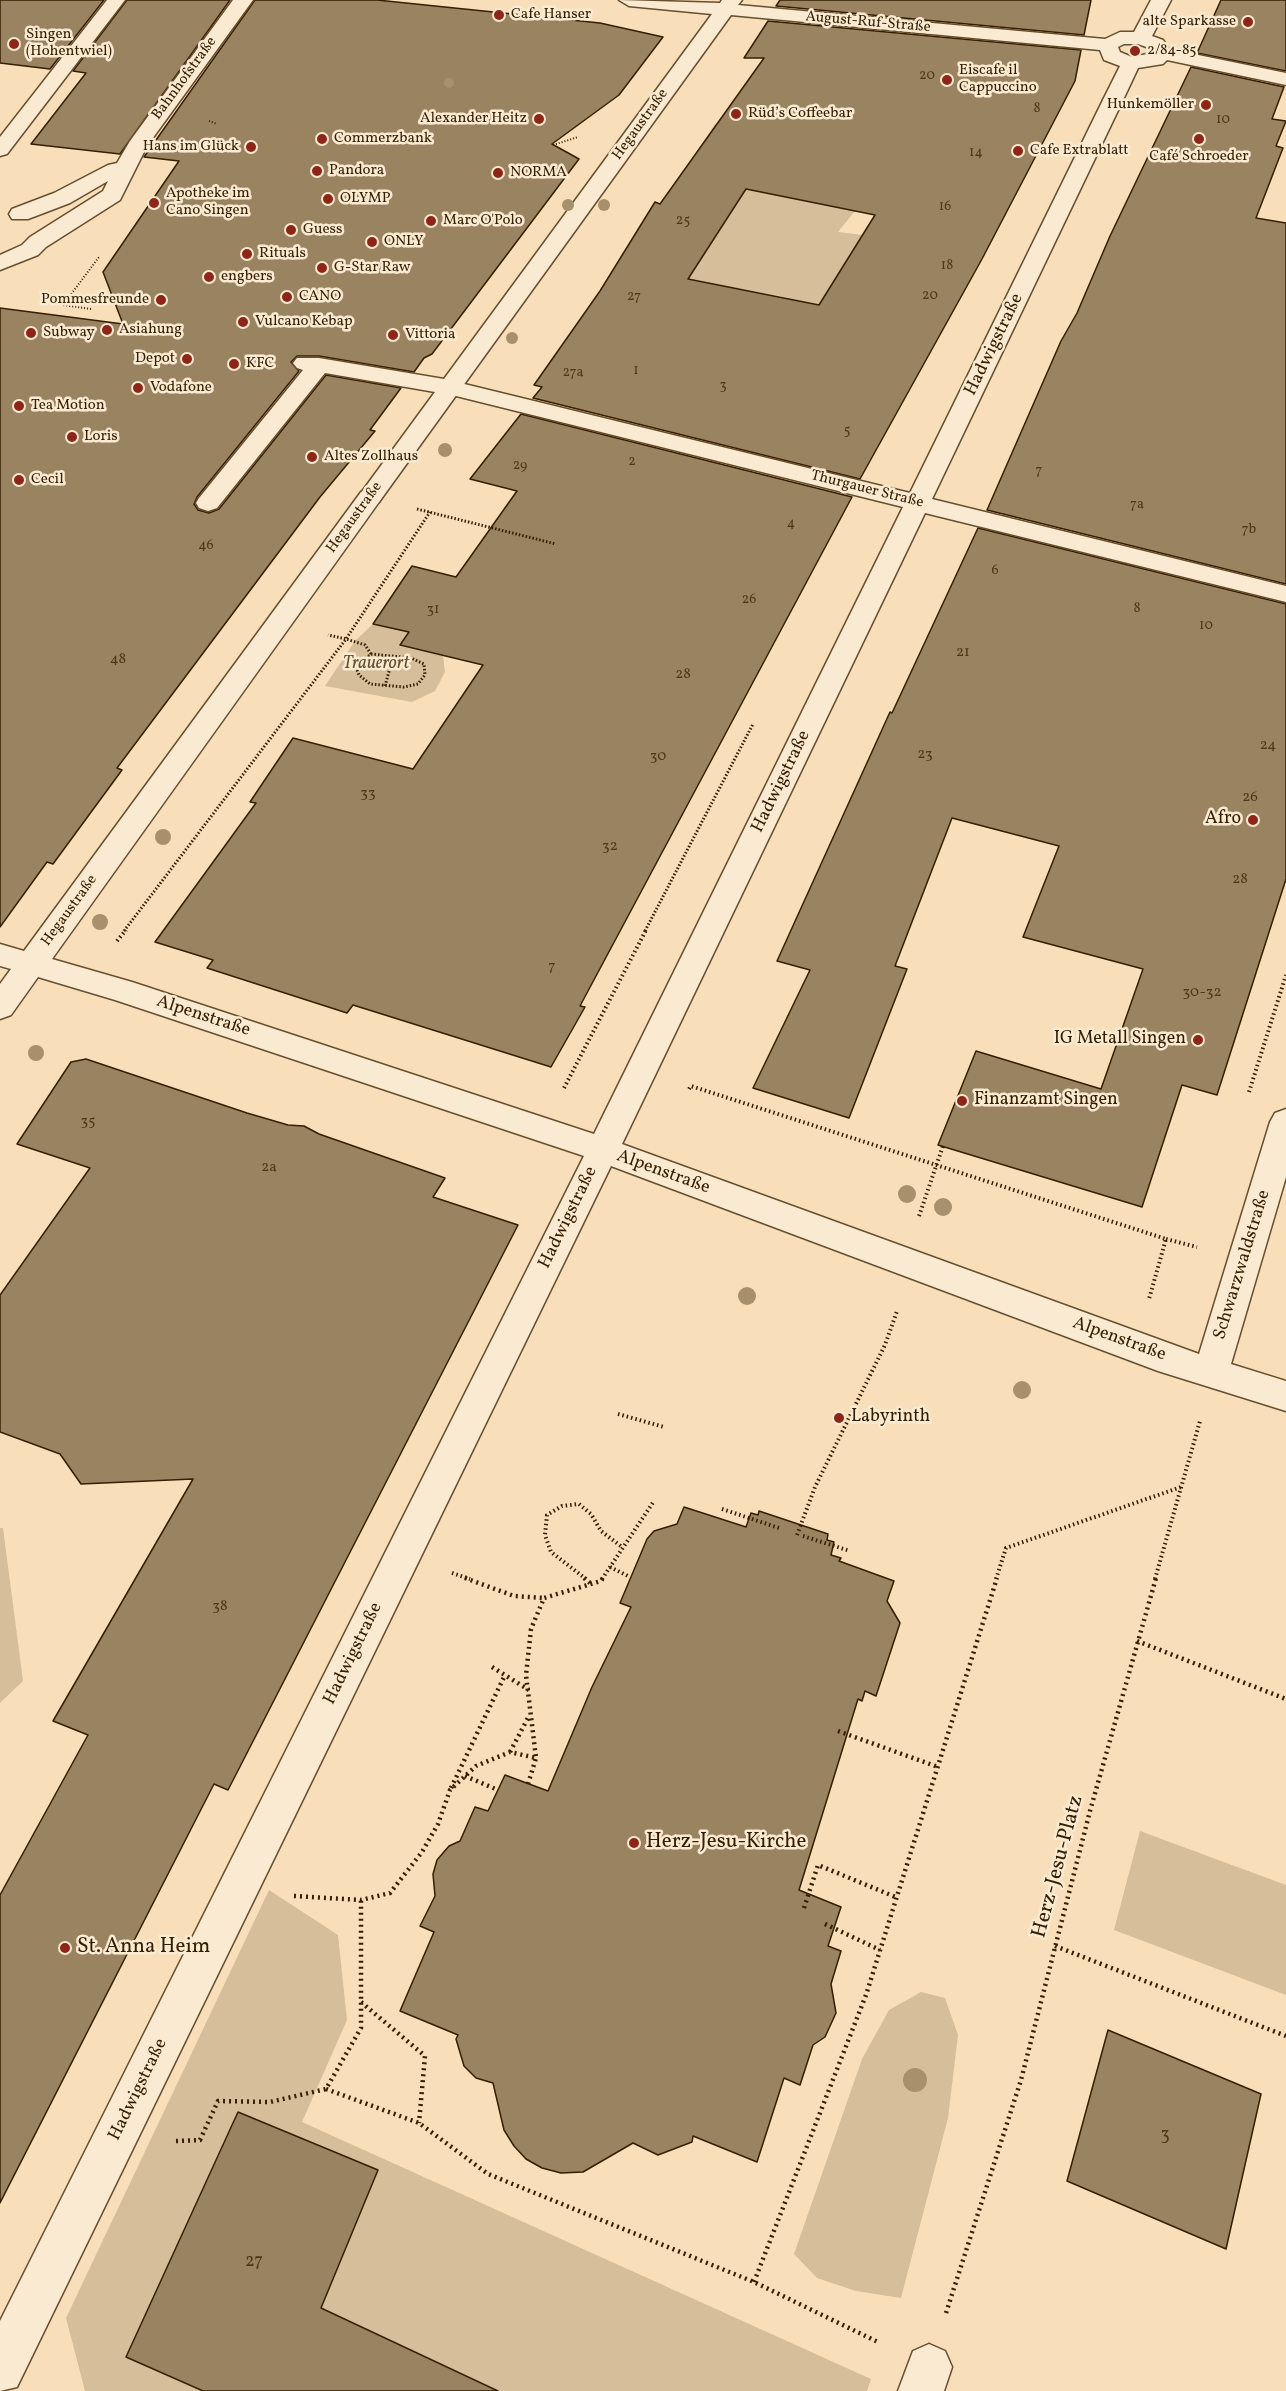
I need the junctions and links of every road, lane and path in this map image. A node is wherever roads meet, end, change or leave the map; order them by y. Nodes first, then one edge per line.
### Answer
1 (116, 0) edge
2 (243, 0) edge
3 (629, 0) edge
4 (1161, 0) edge
5 (729, 5) edge
6 (1141, 38) junction
7 (1108, 45) junction
8 (1162, 52) junction
9 (1131, 63) junction
10 (1286, 79) edge
11 (0, 150) edge
12 (129, 160) junction
13 (10, 213) edge
14 (38, 242) junction
15 (0, 263) edge
16 (448, 387) junction
17 (370, 497) junction
18 (208, 503) dead end
19 (919, 503) junction
20 (430, 512) junction
21 (556, 544) dead end
22 (1286, 594) edge
23 (346, 639) junction
24 (371, 654) junction
25 (393, 657) junction
26 (385, 686) junction
27 (754, 724) dead end
28 (0, 955) edge
29 (32, 964) junction
30 (121, 990) junction
31 (0, 1008) edge
32 (562, 1091) dead end
33 (1286, 1122) edge
34 (603, 1150) junction
35 (647, 1167) junction
36 (892, 1326) dead end
37 (1135, 1345) junction
38 (1211, 1373) junction
39 (1286, 1396) edge
40 (618, 1414) dead end
41 (664, 1427) dead end
42 (1181, 1488) junction
43 (654, 1501) dead end
44 (722, 1509) dead end
45 (778, 1528) dead end
46 (622, 1547) junction
47 (850, 1551) dead end
48 (610, 1567) junction
49 (630, 1577) dead end
50 (481, 1584) dead end
51 (591, 1584) junction
52 (544, 1598) junction
53 (1137, 1641) junction
54 (492, 1667) dead end
55 (505, 1675) junction
56 (529, 1690) junction
57 (1286, 1699) edge
58 (529, 1715) junction
59 (838, 1731) dead end
60 (510, 1752) junction
61 (536, 1758) junction
62 (938, 1767) junction
63 (465, 1776) junction
64 (528, 1784) dead end
65 (450, 1790) junction
66 (498, 1790) dead end
67 (249, 1866) junction
68 (898, 1898) junction
69 (361, 1900) junction
70 (804, 1908) dead end
71 (825, 1924) dead end
72 (1055, 1946) junction
73 (879, 1950) junction
74 (361, 2002) junction
75 (1286, 2036) edge
76 (326, 2089) junction
77 (419, 2123) junction
78 (118, 2133) junction
79 (754, 2282) junction
80 (0, 2370) edge
81 (925, 2379) edge

1 - 11 lane
2 - 12 street, Bahnhofstraße
3 - 5 street, August-Ruf-Straße
4 - 6 street
5 - 7 street, August-Ruf-Straße
5 - 16 street, Hegaustraße
6 - 7 street, August-Ruf-Straße
6 - 8 street
7 - 9 street
8 - 9 street
8 - 10 street
9 - 19 street, Hadwigstraße
12 - 13 street, Bahnhofstraße
12 - 14 street, Bahnhofstraße
13 - 14 street, Bahnhofstraße
14 - 15 street, Bahnhofstraße
16 - 17 street, Hegaustraße
16 - 18 street, Thurgauer Straße
16 - 19 street, Thurgauer Straße
17 - 20 path
17 - 29 street, Hegaustraße
19 - 22 street, Thurgauer Straße
19 - 34 street, Hadwigstraße
20 - 21 path
20 - 23 path
23 - 24 path
23 - 30 path
24 - 25 path
24 - 26 path
25 - 26 path
25 - 26 path
27 - 32 path
28 - 29 street, Alpenstraße
29 - 30 street, Alpenstraße
29 - 31 street, Hegaustraße
30 - 34 street, Alpenstraße
33 - 38 street, Schwarzwaldstraße
34 - 35 street, Alpenstraße
34 - 67 street, Hadwigstraße
35 - 37 street, Alpenstraße
35 - 37 path
36 - 47 path
37 - 38 street, Alpenstraße
38 - 39 street, Alpenstraße
38 - 42 path, Herz-Jesu-Platz
40 - 41 path
42 - 53 path, Herz-Jesu-Platz
42 - 62 path
43 - 46 path
44 - 45 path
46 - 48 path
46 - 51 path
48 - 49 path
48 - 51 path
50 - 52 path
51 - 52 path
52 - 56 path
53 - 57 path
53 - 72 path, Herz-Jesu-Platz
54 - 55 path
55 - 56 path
55 - 65 path
56 - 58 path
58 - 60 path
58 - 61 path
59 - 62 path
60 - 61 path
60 - 63 path
61 - 64 path
62 - 68 path
63 - 65 path
63 - 66 path
65 - 69 path
67 - 69 path
67 - 78 street, Hadwigstraße
68 - 70 path
68 - 73 path
69 - 74 path
71 - 73 path
72 - 75 path
72 - 81 path, Herz-Jesu-Platz
73 - 79 path
74 - 76 path
74 - 77 path
76 - 77 path
76 - 78 path
77 - 79 path
78 - 80 street, Hadwigstraße
79 - 81 path

